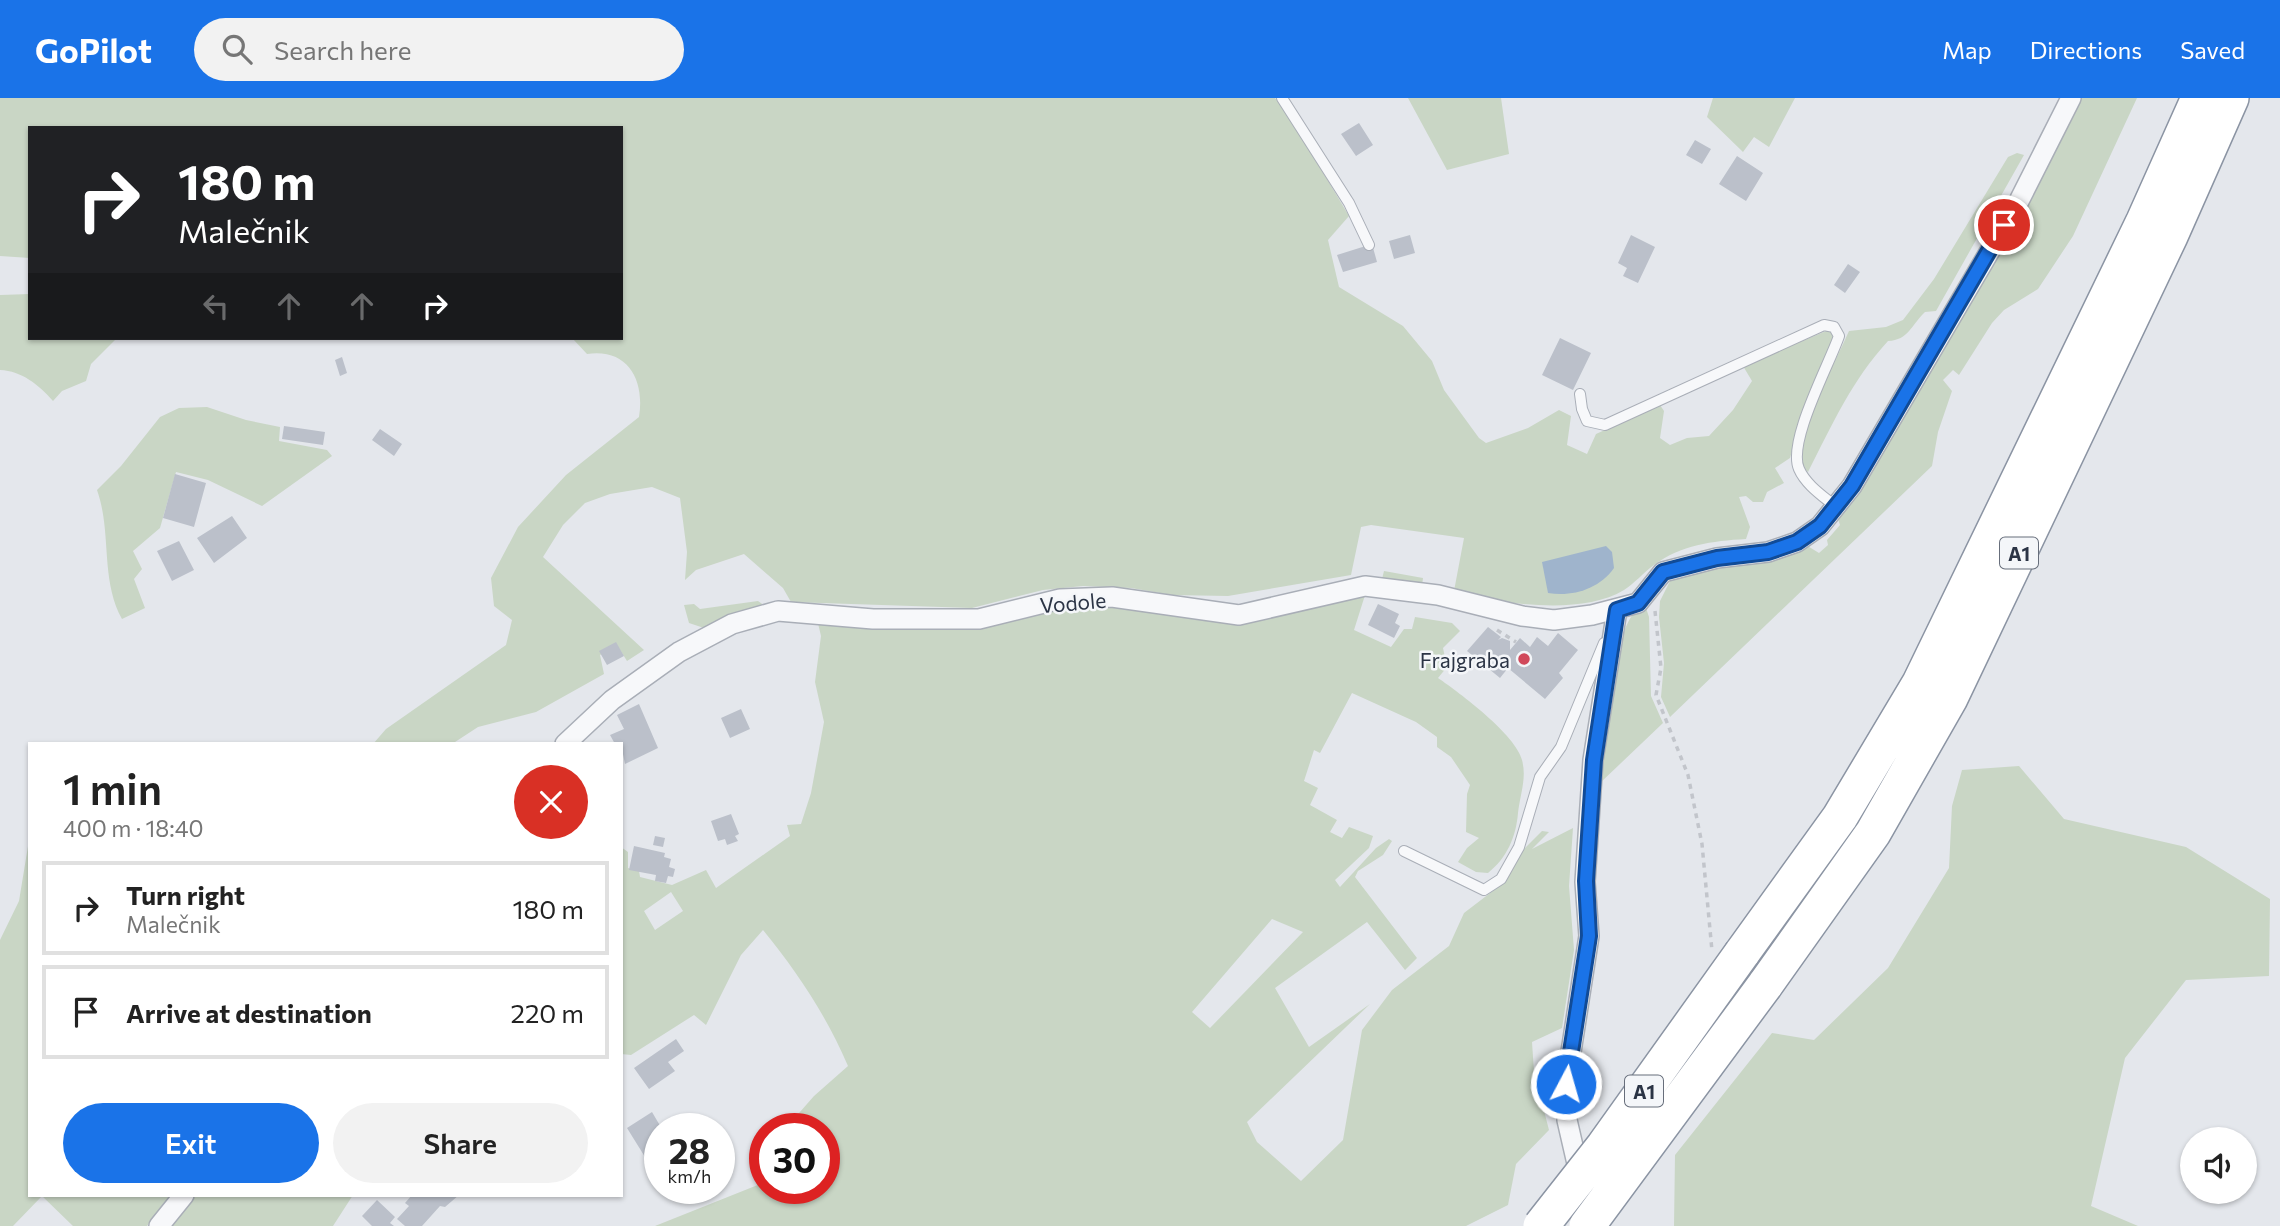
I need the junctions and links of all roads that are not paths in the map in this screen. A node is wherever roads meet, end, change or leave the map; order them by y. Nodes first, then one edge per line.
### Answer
1 (1282, 98) edge
2 (2071, 98) edge
3 (2199, 98) edge
4 (2231, 98) edge
5 (1369, 245) dead end
6 (1580, 394) dead end
7 (1836, 508) junction
8 (1617, 610) junction
9 (567, 742) edge
10 (1404, 850) dead end
11 (182, 1197) edge
12 (159, 1226) edge
13 (1541, 1226) edge
14 (1587, 1226) edge
15 (1597, 1226) edge

1 - 5 lane
2 - 7 street
3 - 13 highway, A1, bridge
4 - 14 highway, A1, bridge
6 - 7 lane
7 - 8 street
8 - 9 street, Vodole
8 - 10 lane
8 - 15 street
11 - 12 street

